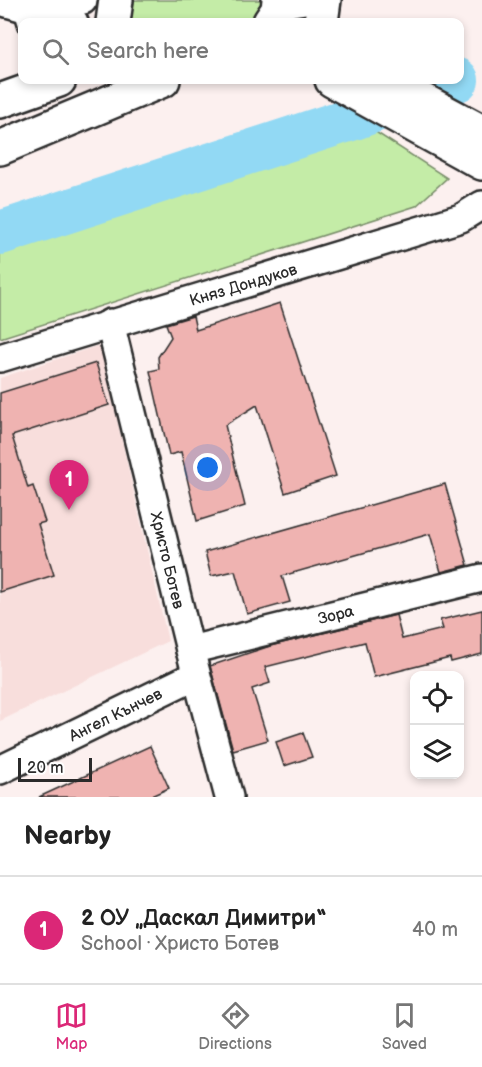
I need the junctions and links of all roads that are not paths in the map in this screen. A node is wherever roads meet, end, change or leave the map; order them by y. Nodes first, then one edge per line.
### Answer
1 (83, 0) edge
2 (116, 0) edge
3 (324, 0) edge
4 (21, 9) edge
5 (58, 18) edge
6 (114, 18) edge
7 (322, 18) edge
8 (39, 84) edge
9 (153, 84) edge
10 (340, 84) edge
11 (391, 84) edge
12 (0, 100) edge
13 (0, 148) edge
14 (481, 152) edge
15 (482, 205) edge
16 (110, 323) junction
17 (0, 358) edge
18 (482, 578) edge
19 (193, 663) junction
20 (0, 770) edge
21 (229, 797) edge

1 - 4 street
2 - 6 street
3 - 7 street
4 - 5 street
8 - 12 street
9 - 13 street
10 - 14 street
11 - 14 street
15 - 16 street, Княз Дондуков
16 - 17 street, Княз Дондуков
16 - 19 street, Христо Ботев
18 - 19 street, Зора
19 - 20 street, Ангел Кънчев
19 - 21 street, Христо Ботев

